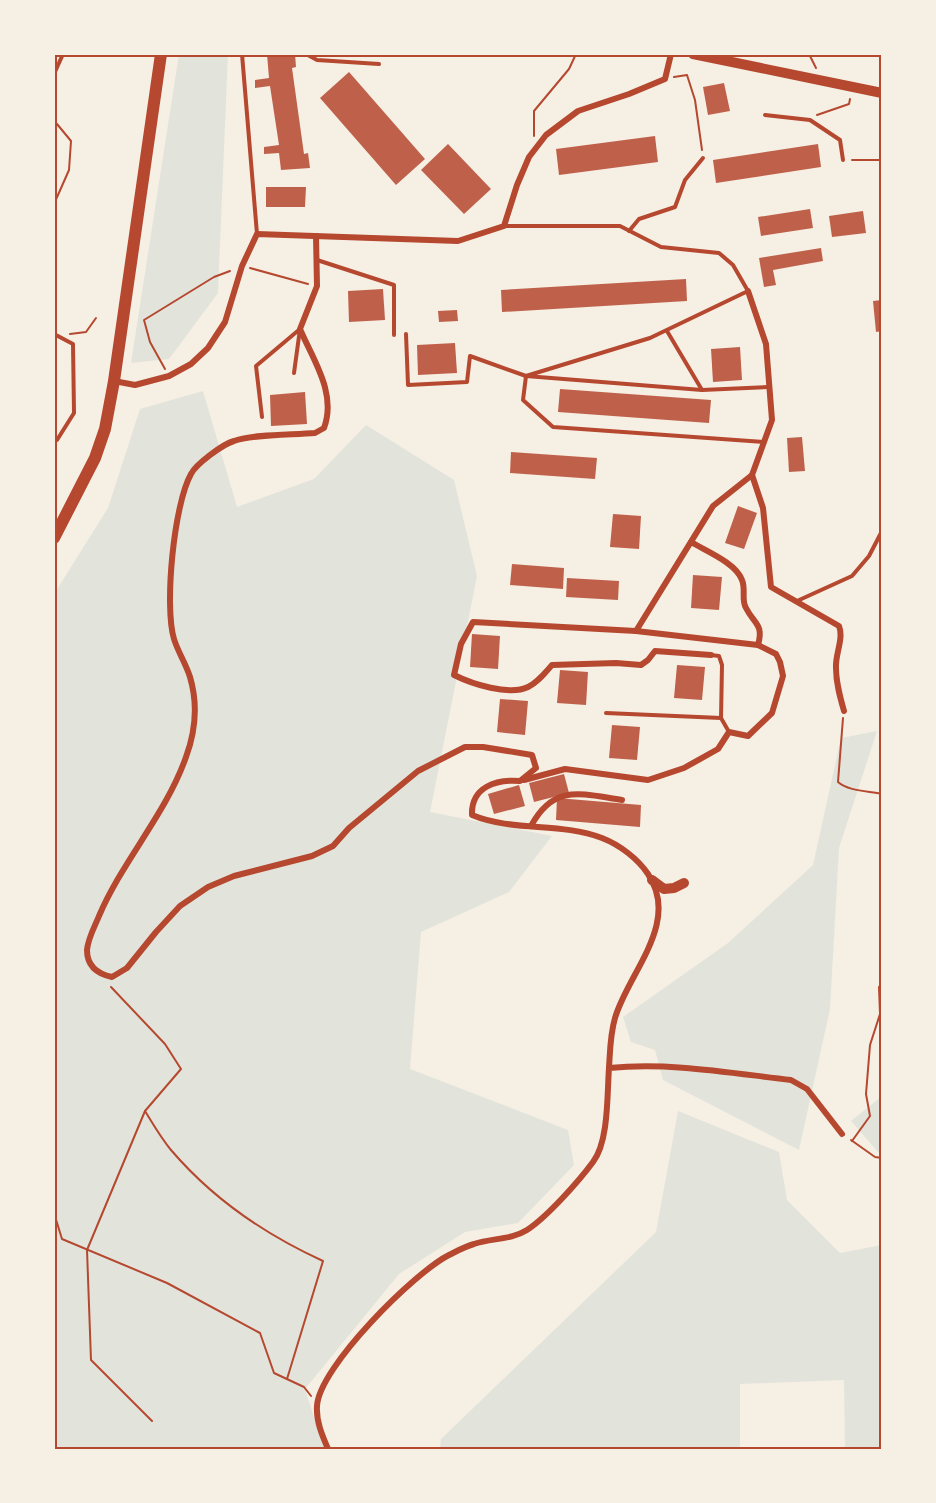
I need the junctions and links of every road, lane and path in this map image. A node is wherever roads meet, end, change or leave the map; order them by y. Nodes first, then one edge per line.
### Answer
1 (63, 54) edge
2 (160, 54) edge
3 (242, 54) edge
4 (306, 54) edge
5 (576, 54) edge
6 (671, 54) edge
7 (693, 54) edge
8 (379, 64) dead end
9 (54, 74) edge
10 (665, 79) junction
11 (882, 93) edge
12 (842, 108) dead end
13 (765, 116) dead end
14 (810, 120) junction
15 (56, 123) edge
16 (54, 130) edge
17 (534, 150) junction
18 (703, 158) joint
19 (843, 160) joint
20 (882, 160) edge
21 (54, 204) edge
22 (504, 226) junction
23 (630, 231) junction
24 (257, 234) junction
25 (316, 236) junction
26 (317, 260) junction
27 (242, 266) junction
28 (317, 286) junction
29 (748, 291) junction
30 (96, 318) dead end
31 (300, 329) junction
32 (666, 330) junction
33 (56, 334) edge
34 (405, 334) dead end
35 (394, 335) dead end
36 (294, 373) dead end
37 (169, 376) junction
38 (526, 376) junction
39 (114, 381) junction
40 (770, 387) junction
41 (702, 390) junction
42 (262, 417) dead end
43 (57, 440) dead end
44 (764, 442) junction
45 (752, 475) junction
46 (882, 531) edge
47 (54, 538) edge
48 (691, 542) junction
49 (796, 601) junction
50 (636, 631) junction
51 (758, 645) junction
52 (711, 655) joint
53 (844, 711) joint
54 (606, 713) dead end
55 (721, 718) junction
56 (729, 732) junction
57 (520, 781) junction
58 (882, 794) edge
59 (622, 800) dead end
60 (882, 812) edge
61 (882, 820) edge
62 (531, 826) junction
63 (652, 880) junction
64 (684, 883) dead end
65 (98, 974) junction
66 (882, 982) edge
67 (609, 1068) junction
68 (145, 1111) junction
69 (842, 1134) joint
70 (852, 1141) junction
71 (882, 1158) edge
72 (54, 1213) edge
73 (87, 1250) junction
74 (287, 1379) junction
75 (317, 1404) junction
76 (152, 1421) dead end
77 (328, 1449) edge

1 - 9 lane
2 - 39 highway
3 - 24 lane
4 - 8 lane
5 - 17 path
6 - 10 street
7 - 11 main road
10 - 17 street
10 - 18 path
12 - 14 path
13 - 14 lane
14 - 19 lane
15 - 16 path
15 - 21 path
17 - 22 street
18 - 23 lane
19 - 20 path
22 - 23 lane
22 - 25 street
23 - 29 lane
24 - 25 street
24 - 27 street
25 - 26 street
26 - 28 street
26 - 35 lane
27 - 28 path
27 - 37 street
27 - 37 path
28 - 31 street
29 - 32 lane
29 - 40 street
30 - 33 path
31 - 36 lane
31 - 42 lane
31 - 65 street
32 - 38 lane
32 - 41 lane
33 - 43 lane
34 - 38 lane
37 - 39 street
38 - 41 lane
38 - 44 lane
39 - 47 highway
40 - 41 lane
40 - 44 street
44 - 45 street
45 - 48 street
45 - 49 street
46 - 49 lane
48 - 50 street
48 - 51 street
49 - 53 street
50 - 51 street
50 - 52 street
51 - 56 street
52 - 55 lane
53 - 58 path
54 - 55 lane
55 - 56 lane
56 - 57 street
57 - 62 street
57 - 65 street
59 - 62 street
60 - 61 path
62 - 63 street
63 - 64 main road
63 - 67 street
65 - 68 path
66 - 70 path
67 - 69 street
67 - 75 street
68 - 73 path
68 - 74 path
69 - 70 path
70 - 71 path
72 - 73 path
73 - 74 path
73 - 76 path
74 - 75 path
75 - 77 street

